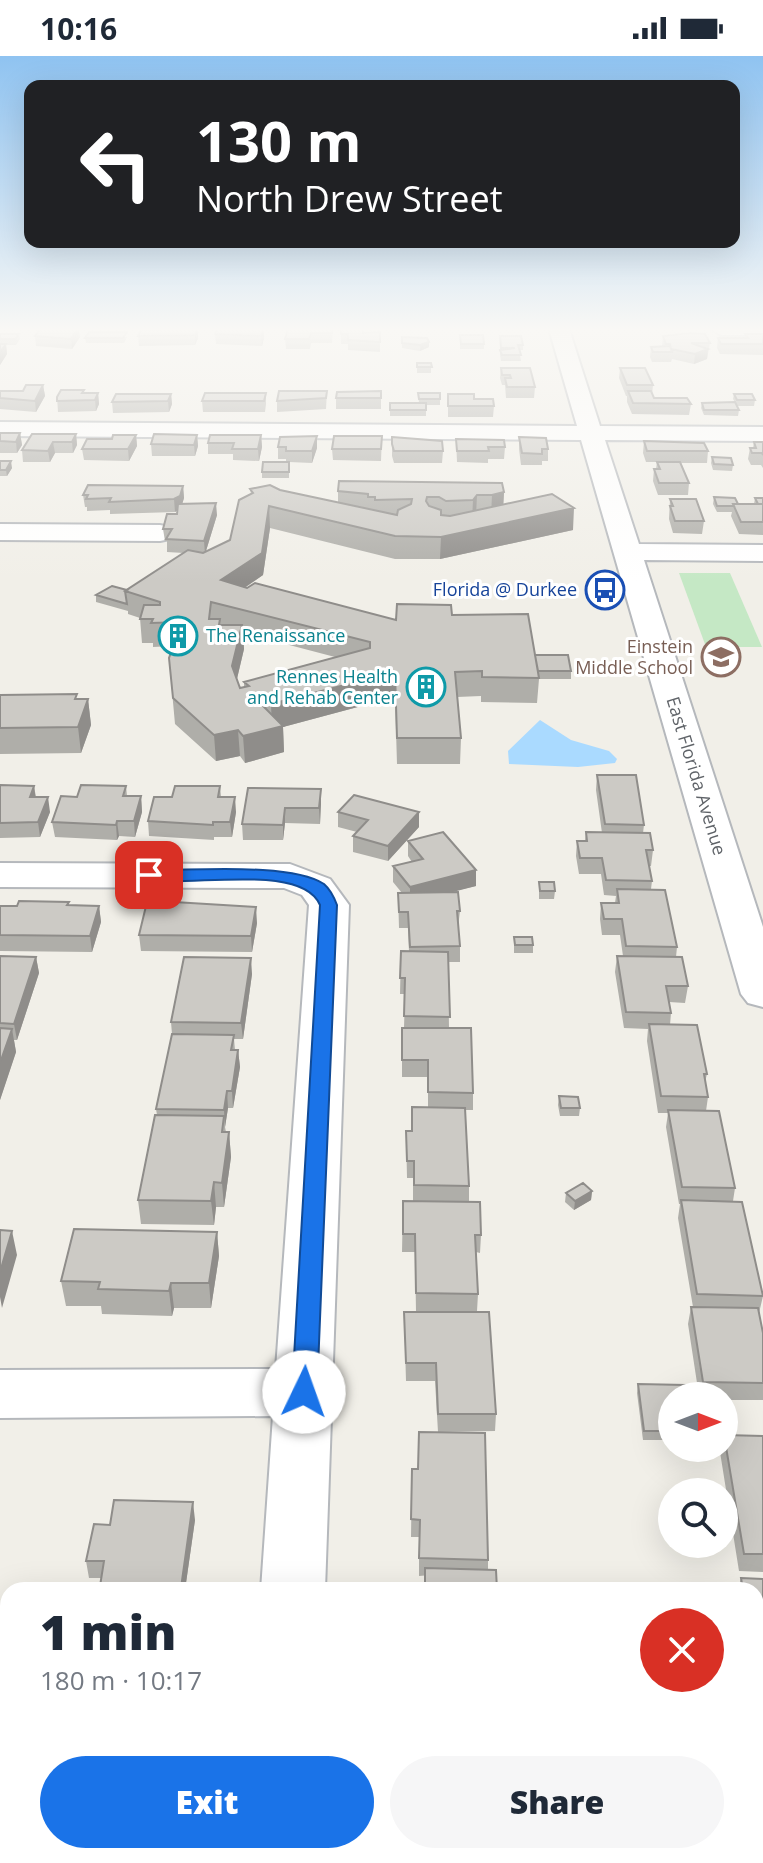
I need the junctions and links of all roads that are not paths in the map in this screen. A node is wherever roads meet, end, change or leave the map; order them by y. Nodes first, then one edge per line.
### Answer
1 (586, 413) edge
2 (0, 429) edge
3 (592, 432) junction
4 (763, 434) edge
5 (0, 532) edge
6 (160, 533) edge
7 (627, 552) junction
8 (763, 553) edge
9 (0, 875) edge
10 (763, 994) edge
11 (304, 1392) junction
12 (0, 1394) edge
13 (293, 1582) edge

1 - 3 street, East Florida Avenue
2 - 3 street
3 - 4 street
3 - 7 street, East Florida Avenue
5 - 6 street
7 - 8 street
7 - 10 street, East Florida Avenue
9 - 11 street
11 - 12 street
11 - 13 street

